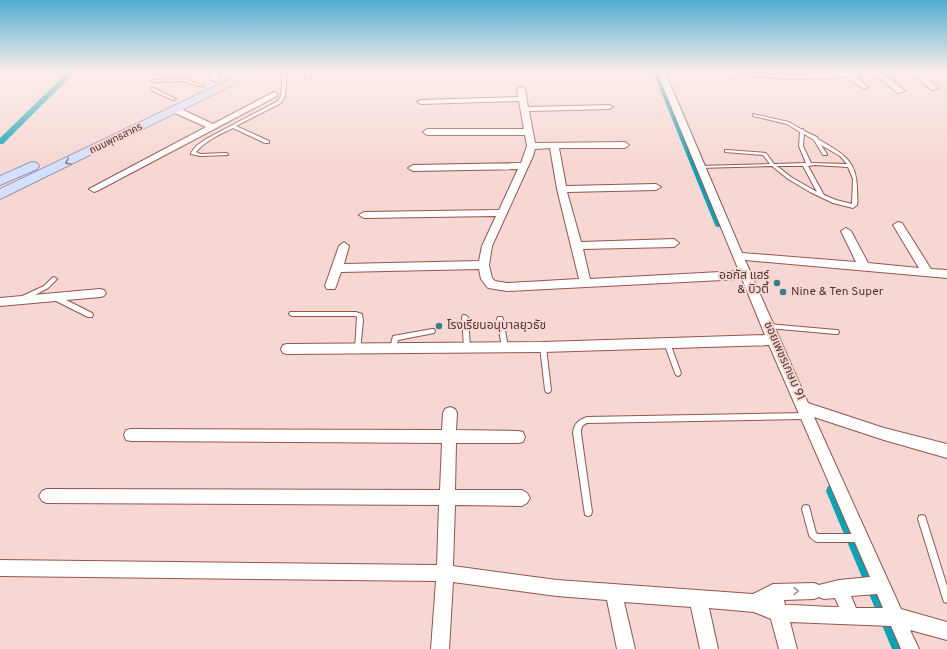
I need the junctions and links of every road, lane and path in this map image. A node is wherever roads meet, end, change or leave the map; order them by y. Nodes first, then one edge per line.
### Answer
1 (172, 102) edge
2 (178, 102) edge
3 (179, 102) edge
4 (259, 102) edge
5 (279, 102) edge
6 (524, 102) edge
7 (559, 102) edge
8 (673, 102) edge
9 (175, 104) junction
10 (609, 107) dead end
11 (754, 115) dead end
12 (233, 126) junction
13 (213, 127) junction
14 (802, 130) junction
15 (427, 132) dead end
16 (528, 132) junction
17 (815, 137) junction
18 (267, 142) dead end
19 (625, 144) dead end
20 (554, 145) junction
21 (531, 146) junction
22 (727, 151) dead end
23 (226, 154) dead end
24 (825, 154) dead end
25 (807, 164) junction
26 (524, 166) junction
27 (774, 166) junction
28 (850, 166) junction
29 (700, 167) junction
30 (413, 168) dead end
31 (0, 181) edge
32 (656, 187) dead end
33 (94, 189) dead end
34 (562, 189) junction
35 (0, 195) edge
36 (822, 196) junction
37 (502, 213) junction
38 (364, 215) dead end
39 (898, 225) dead end
40 (846, 231) dead end
41 (674, 243) dead end
42 (344, 246) dead end
43 (578, 246) junction
44 (737, 256) junction
45 (484, 265) junction
46 (864, 267) junction
47 (337, 268) junction
48 (927, 272) junction
49 (947, 274) edge
50 (736, 275) junction
51 (54, 279) dead end
52 (586, 283) junction
53 (332, 286) dead end
54 (100, 293) dead end
55 (54, 297) junction
56 (17, 301) junction
57 (0, 302) edge
58 (292, 314) dead end
59 (90, 315) dead end
60 (465, 317) dead end
61 (500, 319) dead end
62 (767, 326) junction
63 (432, 331) dead end
64 (836, 332) dead end
65 (773, 340) junction
66 (667, 343) junction
67 (505, 347) junction
68 (543, 347) junction
69 (358, 348) junction
70 (393, 348) junction
71 (468, 348) junction
72 (287, 349) dead end
73 (678, 374) dead end
74 (548, 390) dead end
75 (807, 412) junction
76 (450, 413) dead end
77 (131, 435) dead end
78 (449, 437) junction
79 (518, 437) dead end
80 (947, 451) edge
81 (47, 496) dead end
82 (447, 497) junction
83 (522, 498) dead end
84 (806, 509) dead end
85 (588, 512) dead end
86 (922, 518) dead end
87 (859, 538) junction
88 (0, 568) edge
89 (445, 573) junction
90 (874, 585) junction
91 (825, 590) junction
92 (614, 592) junction
93 (772, 592) junction
94 (698, 598) junction
95 (947, 599) edge
96 (754, 603) junction
97 (778, 613) junction
98 (851, 616) junction
99 (894, 617) junction
100 (947, 632) edge
101 (440, 649) edge
102 (626, 649) edge
103 (709, 649) edge
104 (788, 649) edge
105 (910, 649) edge

1 - 9 lane
2 - 9 main road, ถนนพุทธสาคร
3 - 9 main road, ถนนพุทธสาคร
4 - 13 street
5 - 12 lane
6 - 16 street
7 - 10 street
8 - 29 street, ซอยเพชรเกษม 91
9 - 13 street
9 - 31 main road, ถนนพุทธสาคร
9 -> 35 main road, ถนนพุทธสาคร
11 - 14 lane
12 - 18 lane
12 - 23 lane
13 - 33 street
14 - 17 lane
14 - 25 lane
15 - 16 street
16 - 21 street
17 - 24 lane
17 - 28 lane
19 - 20 street
20 - 21 street
20 - 34 street
21 - 26 street
22 - 27 lane
25 - 27 lane
25 - 28 lane
25 - 36 lane
26 - 30 street
26 - 37 street
27 - 29 lane
27 - 36 lane
28 - 36 lane
29 - 44 street, ซอยเพชรเกษม 91
32 - 34 street
34 - 43 street
37 - 38 street
37 - 45 street
39 - 48 street
40 - 46 street
41 - 43 street
42 - 47 street
43 - 52 street
44 - 46 street
44 - 50 street, ซอยเพชรเกษม 91
45 - 47 street
45 - 52 street
46 - 48 street
47 - 53 street
48 - 49 street
50 - 52 street
50 - 62 street, ซอยเพชรเกษม 91
51 - 56 lane
54 - 55 street
55 - 56 street
55 - 59 lane
56 - 57 street
58 - 69 lane
60 - 71 lane
61 - 67 lane
62 - 64 lane
62 - 65 street, ซอยเพชรเกษม 91
63 - 70 lane
65 - 66 street
65 - 75 street, ซอยเพชรเกษม 91
66 - 68 street
66 - 73 lane
67 - 68 street
67 - 71 street
68 - 74 lane
69 - 70 street
69 - 72 street
70 - 71 street
75 - 80 street
75 - 85 lane
75 - 87 street, ซอยเพชรเกษม 91
76 - 78 street
77 - 78 street
78 - 79 street
78 - 82 street
81 - 82 street
82 - 83 street
82 - 89 street
84 - 87 lane
86 - 95 lane
87 - 90 street, ซอยเพชรเกษม 91
88 - 89 street
89 - 92 street
89 - 101 street
90 - 91 street
90 - 99 street, ซอยเพชรเกษม 91
93 -> 91 street
91 - 98 street
92 - 94 street
92 - 102 street
93 - 96 street
93 - 97 street
94 - 96 street
94 - 103 street
96 - 97 street
97 - 98 street
97 - 104 street
98 - 99 street
99 - 100 street
99 - 105 street, ซอยเพชรเกษม 91

